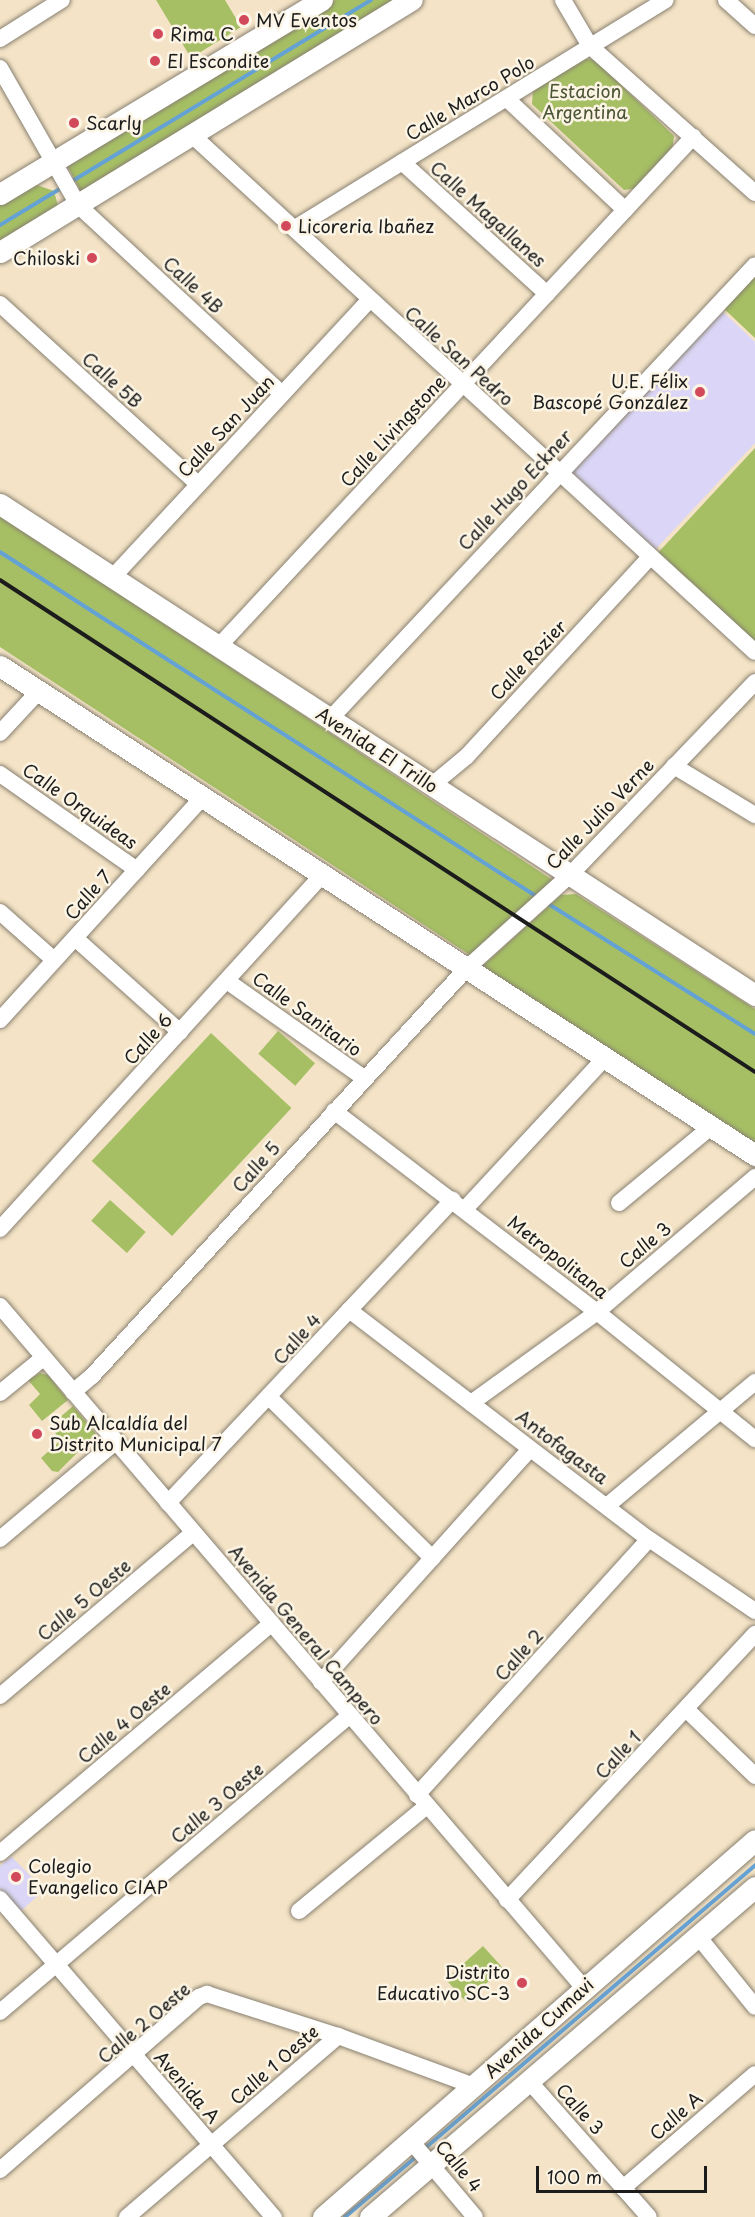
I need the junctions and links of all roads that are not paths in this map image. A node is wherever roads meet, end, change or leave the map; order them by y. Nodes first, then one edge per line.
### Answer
1 (62, 0) edge
2 (322, 0) edge
3 (412, 0) edge
4 (562, 0) edge
5 (666, 0) edge
6 (726, 0) edge
7 (755, 26) edge
8 (0, 39) edge
9 (590, 46) junction
10 (0, 68) edge
11 (507, 99) junction
12 (192, 135) junction
13 (693, 138) junction
14 (402, 162) junction
15 (57, 168) junction
16 (755, 193) edge
17 (0, 194) edge
18 (76, 200) junction
19 (625, 210) junction
20 (295, 228) junction
21 (0, 252) edge
22 (755, 265) edge
23 (547, 294) junction
24 (369, 300) junction
25 (0, 304) edge
26 (463, 384) junction
27 (282, 394) junction
28 (558, 472) junction
29 (198, 484) junction
30 (0, 504) edge
31 (649, 558) junction
32 (112, 578) junction
33 (219, 646) junction
34 (755, 652) edge
35 (0, 666) edge
36 (755, 682) edge
37 (39, 691) junction
38 (331, 718) junction
39 (0, 733) edge
40 (674, 766) junction
41 (0, 774) edge
42 (432, 785) junction
43 (204, 796) junction
44 (755, 815) edge
45 (137, 870) junction
46 (323, 874) junction
47 (569, 876) junction
48 (0, 912) edge
49 (75, 938) junction
50 (54, 960) junction
51 (467, 968) junction
52 (227, 981) junction
53 (755, 995) edge
54 (0, 1020) edge
55 (180, 1032) junction
56 (605, 1058) junction
57 (364, 1078) junction
58 (334, 1111) junction
59 (712, 1126) junction
60 (755, 1155) edge
61 (755, 1178) edge
62 (619, 1203) dead end
63 (459, 1205) junction
64 (0, 1229) edge
65 (0, 1306) edge
66 (349, 1310) junction
67 (597, 1311) junction
68 (43, 1358) junction
69 (755, 1382) edge
70 (73, 1392) junction
71 (0, 1393) edge
72 (270, 1398) junction
73 (471, 1403) junction
74 (720, 1412) junction
75 (755, 1439) edge
76 (114, 1443) junction
77 (530, 1449) junction
78 (168, 1503) junction
79 (608, 1505) junction
80 (193, 1533) junction
81 (0, 1539) edge
82 (649, 1539) junction
83 (432, 1558) junction
84 (754, 1608) edge
85 (273, 1623) junction
86 (755, 1634) edge
87 (321, 1682) junction
88 (0, 1696) edge
89 (687, 1710) junction
90 (349, 1716) junction
91 (755, 1776) edge
92 (422, 1801) junction
93 (755, 1840) edge
94 (0, 1853) edge
95 (739, 1883) edge
96 (0, 1899) edge
97 (507, 1900) junction
98 (299, 1911) dead end
99 (697, 1935) junction
100 (56, 1965) junction
101 (584, 1988) junction
102 (755, 2007) edge
103 (0, 2012) edge
104 (338, 2036) junction
105 (134, 2056) junction
106 (755, 2074) edge
107 (529, 2081) junction
108 (474, 2086) junction
109 (211, 2145) junction
110 (422, 2153) junction
111 (0, 2170) edge
112 (624, 2188) junction
113 (127, 2217) edge
114 (274, 2217) edge
115 (323, 2217) edge
116 (370, 2217) edge
117 (475, 2217) edge
118 (649, 2217) edge

1 - 8 street
2 - 15 main road
3 - 12 main road
4 - 9 street
5 - 9 street, Calle Marco Polo
6 - 7 street
9 - 11 street, Calle Marco Polo
9 - 13 street
10 - 15 street, Calle 4B
11 - 14 street, Calle Marco Polo
11 - 19 street
12 - 18 main road
12 - 20 street, Calle San Pedro
13 - 16 street
13 - 19 street, Calle Livingstone
14 - 20 street, Calle Marco Polo
14 - 23 street, Calle Magallanes
15 - 17 main road
15 - 18 street, Calle 4B
18 - 21 main road
18 - 27 street, Calle 4B
19 - 23 street, Calle Livingstone
20 - 24 street, Calle San Pedro
22 - 28 street, Calle Hugo Eckner
23 - 26 street, Calle Livingstone
24 - 26 street, Calle San Pedro
24 - 27 street, Calle San Juan
25 - 29 street, Calle 5B
26 - 28 street, Calle San Pedro
26 - 33 street, Calle Livingstone
27 - 29 street, Calle San Juan
28 - 31 street, Calle San Pedro
28 - 38 street, Calle Hugo Eckner
29 - 32 street, Calle San Juan
30 - 32 main road, Avenida El Trillo
31 - 34 street, Calle San Pedro
31 - 42 street, Calle Rozier
32 - 33 main road, Avenida El Trillo
33 - 38 main road, Avenida El Trillo
35 - 37 main road
36 - 40 street, Calle Julio Verne
37 - 39 street
37 - 43 main road
38 - 42 main road, Avenida El Trillo
40 - 44 street
40 - 47 street, Calle Julio Verne
41 - 45 street, Calle Orquideas
42 - 47 main road, Avenida El Trillo
43 - 45 street, Calle 7
43 - 46 main road
45 - 49 street, Calle 7
46 - 51 main road
46 - 52 street, Calle 6
47 - 51 street, Calle Julio Verne
47 - 53 main road, Avenida El Trillo
48 - 50 street
49 - 50 street, Calle 7
49 - 55 street
50 - 54 street, Calle 7
51 - 56 main road
51 - 57 street, Calle 5
52 - 55 street, Calle 6
52 - 57 street, Calle Sanitario
55 - 64 street, Calle 6
56 - 59 main road
56 - 63 street, Calle 4
57 - 58 street, Calle 5
58 - 63 street, Metropolitana
58 - 70 street, Calle 5
59 - 60 main road
59 - 62 street
61 - 67 street, Calle 3
63 - 66 street, Calle 4
63 - 67 street, Metropolitana
65 - 68 street, Avenida General Campero
66 - 72 street, Calle 4
66 - 73 street, Antofagasta
67 - 73 street, Calle 3
67 - 74 street, Metropolitana
68 - 70 street, Avenida General Campero
68 - 71 street
69 - 74 street
70 - 76 street, Avenida General Campero
72 - 78 street, Calle 4
72 - 83 street
73 - 77 street, Antofagasta
74 - 75 street, Metropolitana
74 - 79 street
76 - 78 street, Avenida General Campero
76 - 81 street
77 - 79 street, Antofagasta
77 - 83 street
78 - 80 street, Avenida General Campero
79 - 82 street, Antofagasta
80 - 85 street, Avenida General Campero
80 - 88 street, Calle 5 Oeste
82 - 84 street, Antofagasta
82 - 92 street, Calle 2
83 - 87 street
85 - 87 street, Avenida General Campero
85 - 94 street, Calle 4 Oeste
86 - 89 street, Calle 1
87 - 90 street, Avenida General Campero
89 - 91 street
89 - 97 street, Calle 1
90 - 92 street, Avenida General Campero
90 - 100 street, Calle 3 Oeste
92 - 97 street, Avenida General Campero
92 - 98 street, Calle 2
93 - 95 main road, Avenida Cumavi
95 - 99 main road, Avenida Cumavi
95 - 101 main road, Avenida Cumavi
96 - 100 street, Avenida A
97 - 101 street, Avenida General Campero
99 - 102 street
99 - 107 main road, Avenida Cumavi
100 - 103 street, Calle 3 Oeste
100 - 105 street, Avenida A
101 - 108 main road, Avenida Cumavi
104 - 105 street, Calle 2 Oeste
104 - 108 street, Calle 2 Oeste
104 - 109 street, Calle 1 Oeste
105 - 109 street, Avenida A
105 - 111 street, Calle 2 Oeste
106 - 112 street, Calle A
107 - 110 main road, Avenida Cumavi
107 - 112 street, Calle 3
108 - 110 main road, Avenida Cumavi
109 - 113 street, Calle 1 Oeste
109 - 114 street, Avenida A
110 - 115 main road, Avenida Cumavi
110 - 116 main road, Avenida Cumavi
110 - 117 street, Calle 4
112 - 118 street, Calle 3

